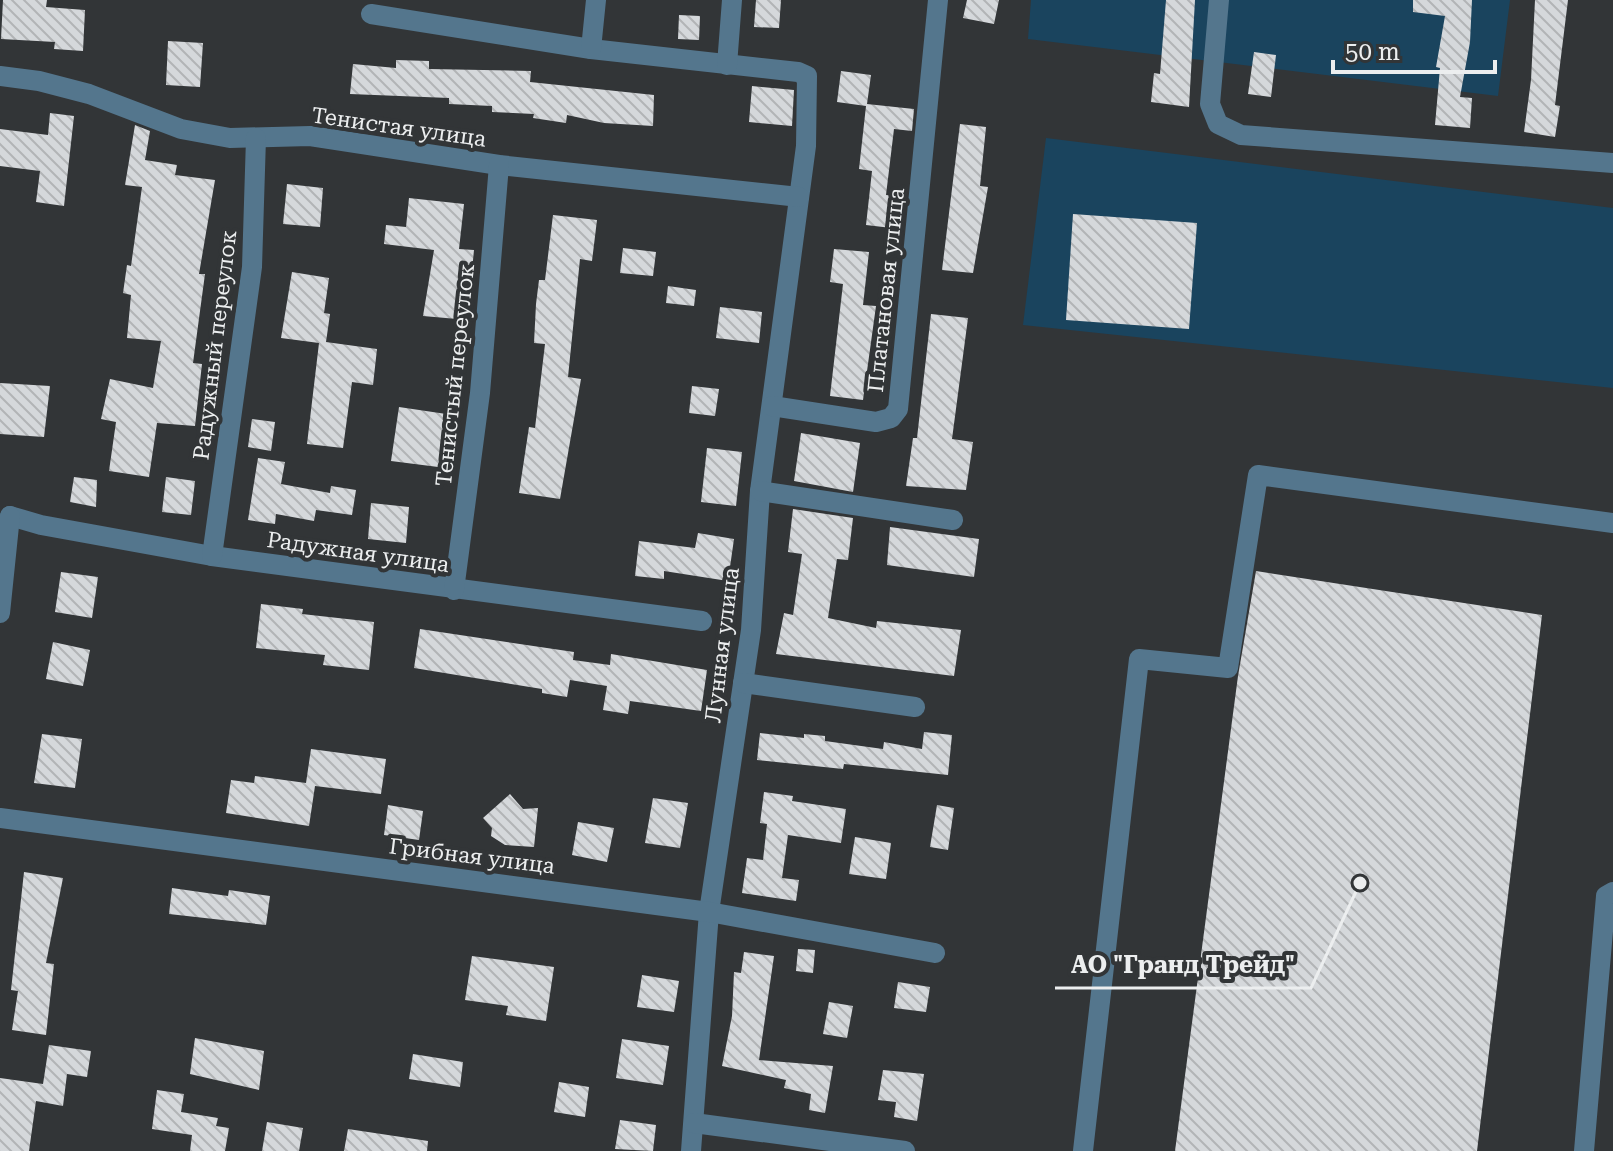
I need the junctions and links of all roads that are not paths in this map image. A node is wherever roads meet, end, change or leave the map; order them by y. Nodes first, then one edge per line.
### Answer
1 (596, 0) edge
2 (732, 0) edge
3 (938, 0) edge
4 (1219, 0) edge
5 (371, 14) dead end
6 (591, 49) junction
7 (727, 65) junction
8 (0, 76) edge
9 (256, 138) junction
10 (1613, 163) edge
11 (499, 165) junction
12 (799, 197) junction
13 (772, 406) junction
14 (760, 491) junction
15 (5, 508) edge
16 (953, 520) dead end
17 (1613, 523) edge
18 (212, 556) junction
19 (454, 590) junction
20 (0, 613) edge
21 (702, 621) dead end
22 (743, 683) junction
23 (915, 707) dead end
24 (0, 818) edge
25 (1613, 892) edge
26 (709, 912) junction
27 (935, 953) dead end
28 (694, 1123) junction
29 (818, 1145) edge
30 (691, 1151) edge
31 (906, 1151) edge
32 (1083, 1151) edge
33 (1584, 1151) edge

1 - 6 street
2 - 7 street
3 - 13 street, Платановая улица
4 - 10 street
5 - 6 street
6 - 7 street
7 - 12 street, Лунная улица
8 - 9 street, Тенистая улица
9 - 11 street, Тенистая улица
9 - 18 street, Радужный переулок
11 - 12 street, Тенистая улица
11 - 19 street, Тенистый переулок
12 - 13 street, Лунная улица
13 - 14 street, Лунная улица
14 - 16 street
14 - 22 street, Лунная улица
15 - 18 street, Радужная улица
15 - 20 street
17 - 32 street
18 - 19 street, Радужная улица
19 - 21 street, Радужная улица
22 - 23 street
22 - 26 street, Лунная улица
24 - 26 street, Грибная улица
25 - 33 street
26 - 27 street, Грибная улица
26 - 28 street, Лунная улица
28 - 29 street
28 - 30 street, Лунная улица
29 - 31 street

